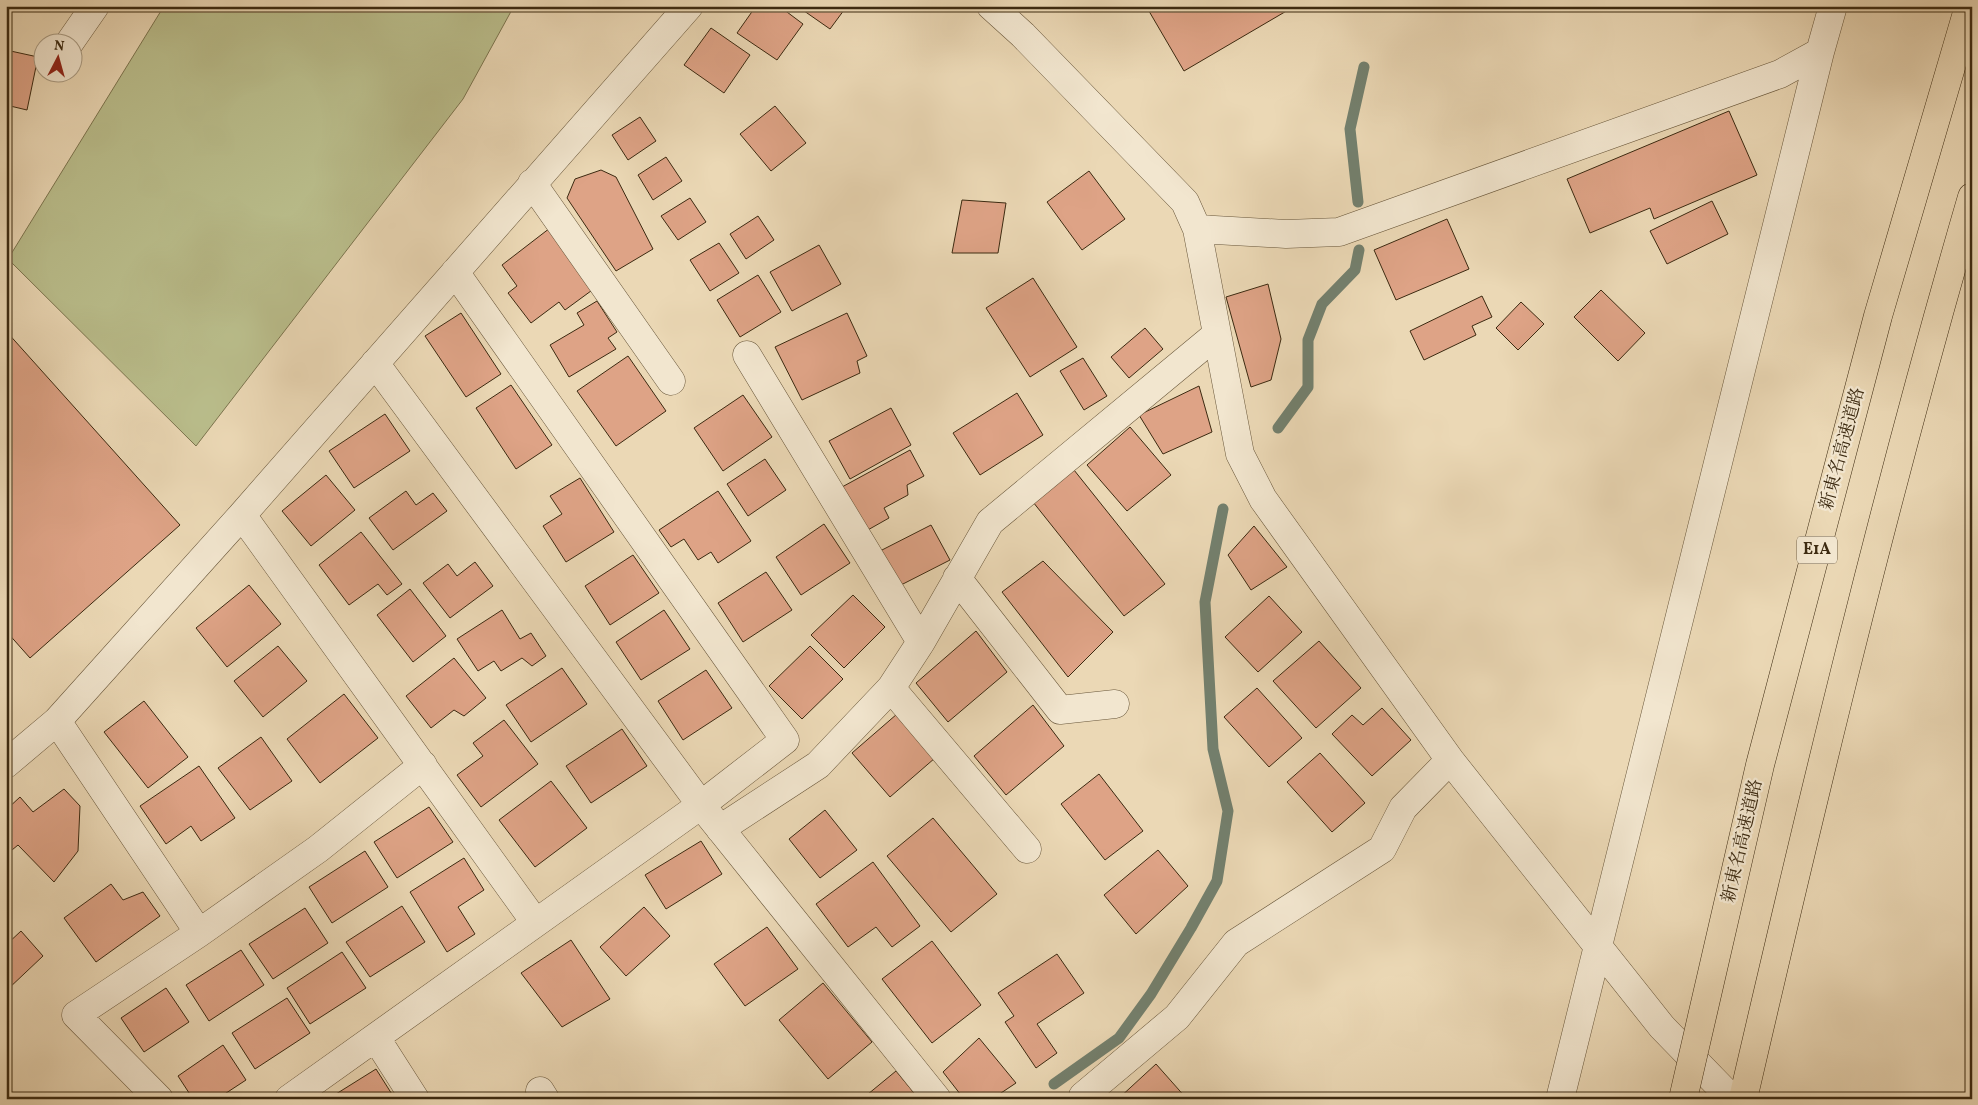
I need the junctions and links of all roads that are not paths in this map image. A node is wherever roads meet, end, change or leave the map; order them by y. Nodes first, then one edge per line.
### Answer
1 (95, 6) edge
2 (689, 6) edge
3 (991, 6) edge
4 (1833, 6) edge
5 (1968, 6) edge
6 (77, 32) edge
7 (1820, 52) junction
8 (532, 183) junction
9 (1972, 197) edge
10 (1197, 229) junction
11 (455, 272) junction
12 (1216, 336) junction
13 (747, 354) dead end
14 (375, 363) junction
15 (671, 381) dead end
16 (242, 515) junction
17 (958, 578) junction
18 (921, 642) junction
19 (891, 688) junction
20 (1115, 704) dead end
21 (57, 721) junction
22 (1450, 760) junction
23 (6, 764) edge
24 (423, 765) junction
25 (701, 804) junction
26 (720, 829) junction
27 (1027, 849) dead end
28 (535, 922) junction
29 (200, 933) junction
30 (1598, 946) junction
31 (376, 1038) junction
32 (1080, 1098) edge
33 (160, 1099) edge
34 (289, 1099) edge
35 (415, 1099) edge
36 (937, 1099) edge
37 (1560, 1099) edge
38 (1683, 1099) edge
39 (1732, 1099) edge
40 (1743, 1099) edge

1 - 6 street
2 - 8 street
3 - 10 street
4 - 7 street
5 - 38 highway, 新東名高速道路 / E1A, bridge
7 - 10 street
7 - 30 street
8 - 11 street
8 - 15 street
9 - 40 highway
10 - 12 street
11 - 14 street
11 - 25 street
12 - 17 street
12 - 22 street
13 - 18 street
14 - 16 street
14 - 25 street
16 - 21 street
16 - 24 street
17 - 18 street
17 - 20 street
18 - 19 street
19 - 26 street
19 - 27 street
21 - 23 street
21 - 29 street
22 - 30 street
22 - 32 street
24 - 28 street
24 - 29 street
25 - 26 street
25 - 28 street
26 - 36 street
28 - 31 street
29 - 33 street
30 - 37 street
30 - 39 street
31 - 34 street
31 - 35 street

